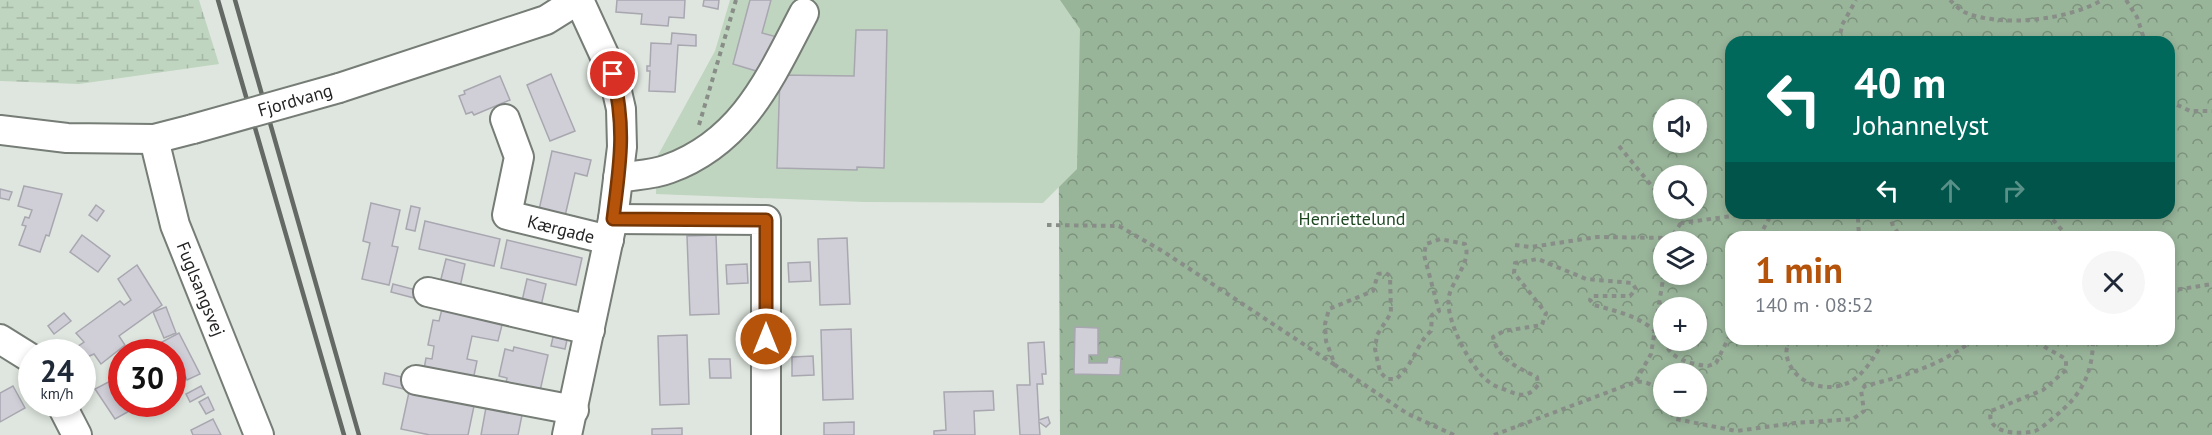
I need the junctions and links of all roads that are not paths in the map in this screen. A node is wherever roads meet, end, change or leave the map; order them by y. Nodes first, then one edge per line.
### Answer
1 (579, 0) edge
2 (804, 13) dead end
3 (505, 119) dead end
4 (0, 130) edge
5 (154, 139) junction
6 (618, 177) junction
7 (611, 230) junction
8 (428, 292) dead end
9 (590, 330) junction
10 (0, 339) edge
11 (18, 350) edge
12 (417, 380) dead end
13 (67, 417) edge
14 (571, 423) edge
15 (76, 435) edge
16 (259, 435) edge
17 (766, 435) edge

1 - 5 street, Fjordvang, bridge
1 - 6 street, Kærgade
2 - 6 street
3 - 7 street, Kærgade
4 - 5 street, Fjordvang
5 - 16 street, Fuglsangsvej
6 - 7 street, Kærgade
7 - 9 street, Kærgade
7 - 17 street
8 - 9 street
9 - 14 street, Kærgade
10 - 11 street
12 - 14 street
13 - 15 street

